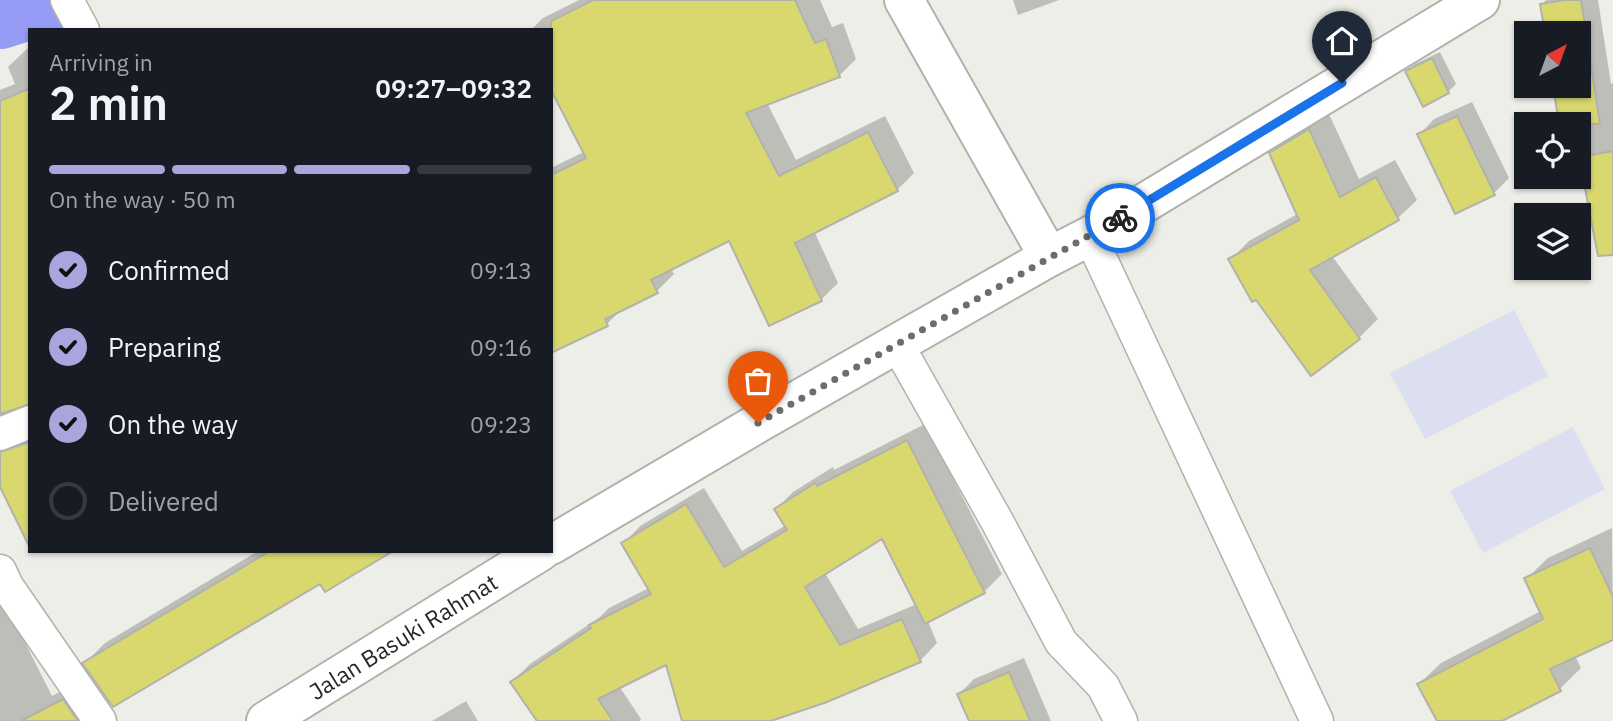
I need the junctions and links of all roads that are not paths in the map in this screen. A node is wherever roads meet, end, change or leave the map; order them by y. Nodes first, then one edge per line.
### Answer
1 (67, 0) edge
2 (904, 0) edge
3 (1480, 0) edge
4 (82, 28) edge
5 (1090, 236) junction
6 (1049, 257) junction
7 (897, 344) junction
8 (28, 423) edge
9 (0, 433) edge
10 (553, 544) edge
11 (538, 553) edge
12 (0, 570) edge
13 (100, 721) edge
14 (266, 721) edge
15 (1121, 721) edge
16 (1317, 721) edge

1 - 4 street
2 - 6 main road
3 - 5 main road
5 - 6 main road
5 - 16 street
6 - 7 main road
7 - 10 main road
7 - 15 street
8 - 9 street
11 - 14 main road, Jalan Basuki Rahmat
12 - 13 street

